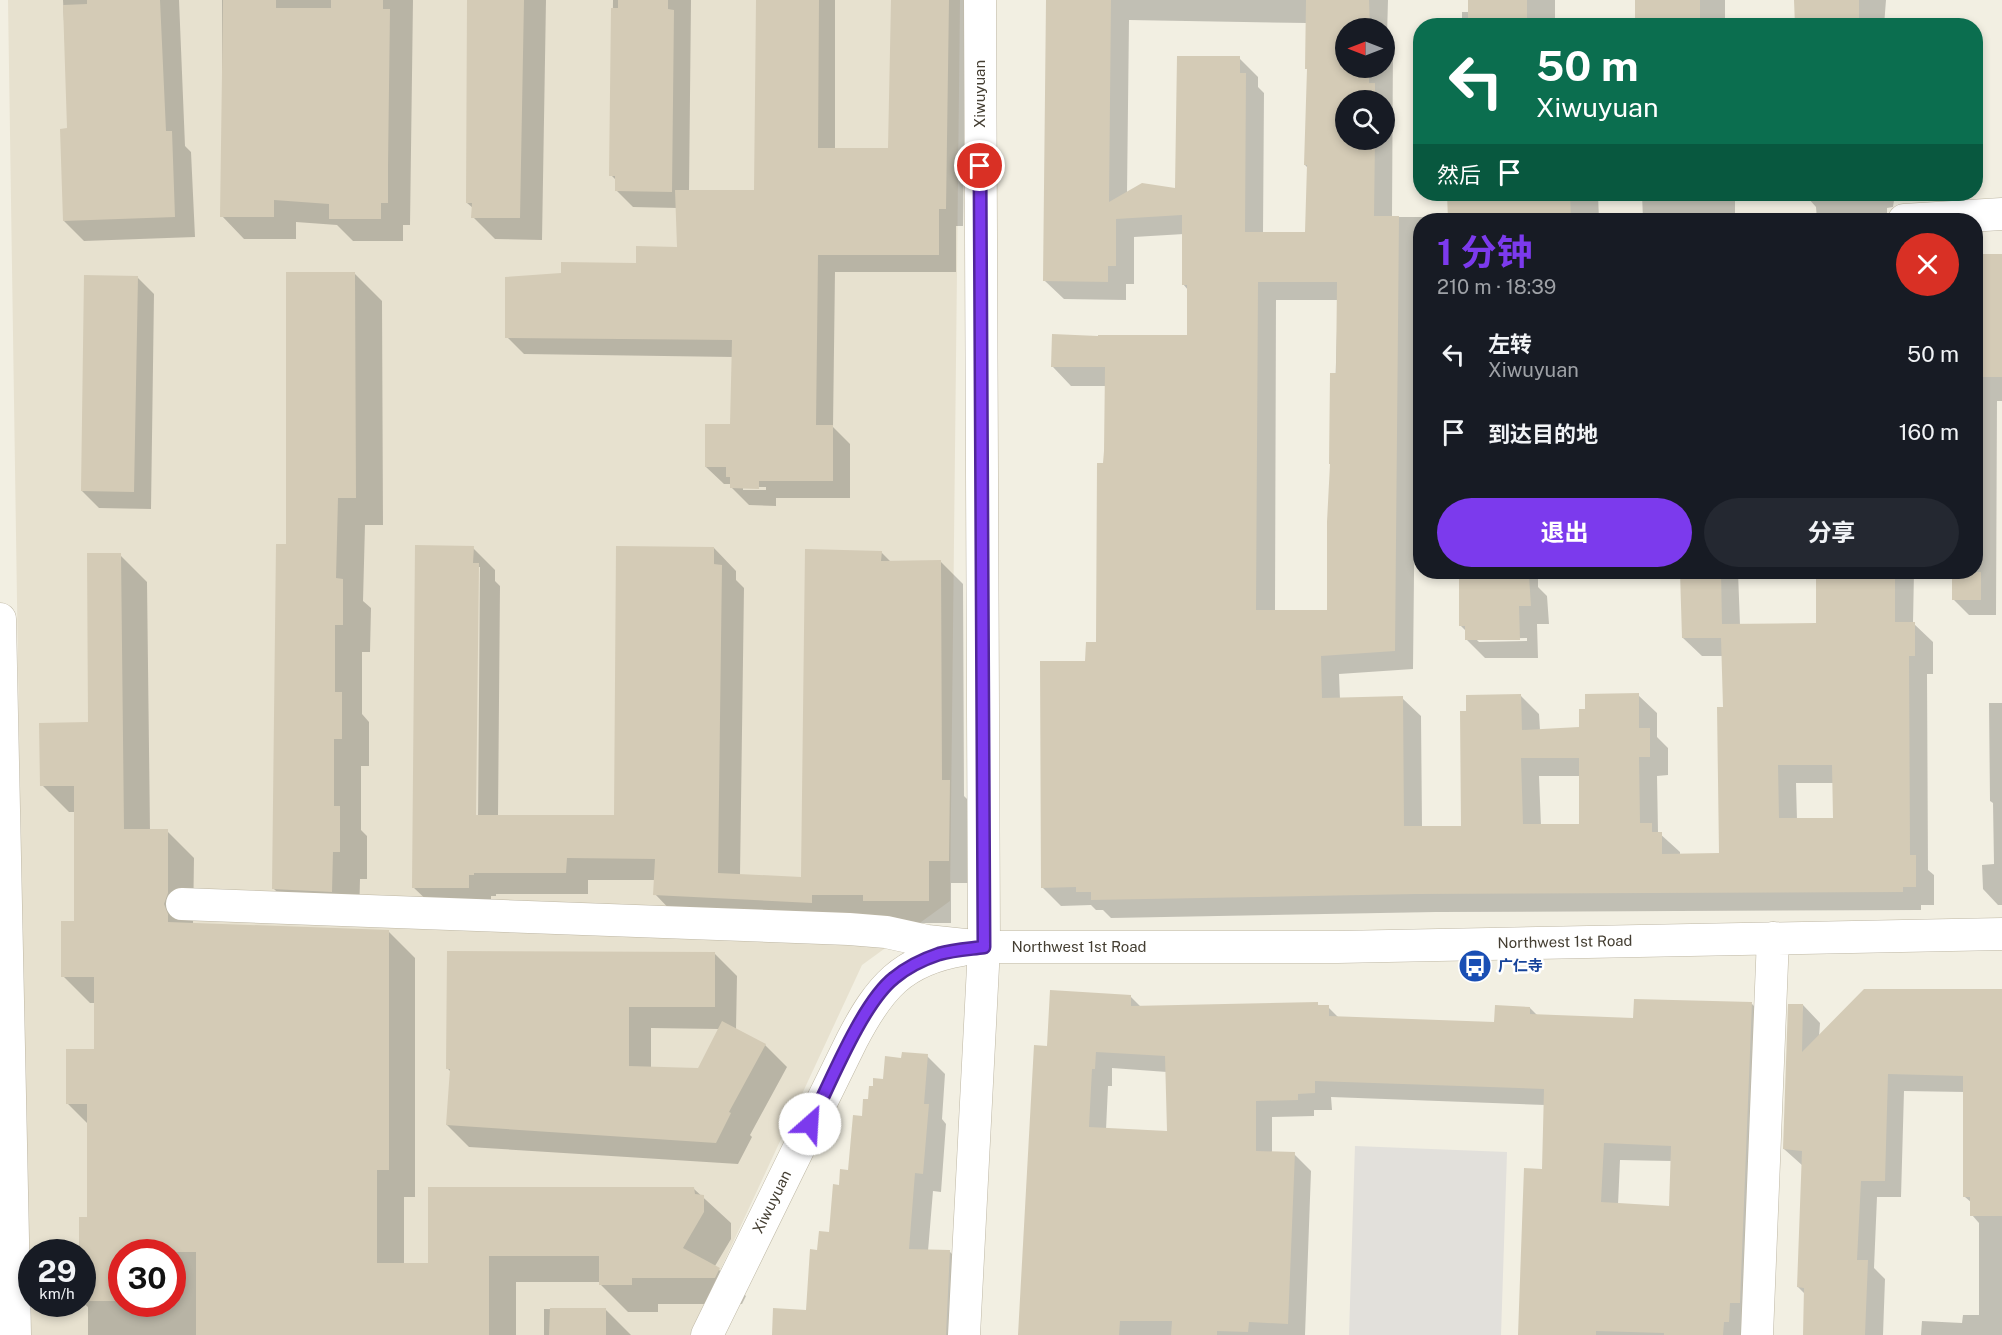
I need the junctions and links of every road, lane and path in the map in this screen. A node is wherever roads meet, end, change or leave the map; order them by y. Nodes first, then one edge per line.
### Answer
1 (980, 0) edge
2 (2002, 214) edge
3 (1983, 215) edge
4 (0, 619) edge
5 (182, 904) dead end
6 (2002, 934) edge
7 (1773, 938) junction
8 (984, 947) junction
9 (15, 1335) edge
10 (707, 1335) edge
11 (964, 1335) edge
12 (1757, 1335) edge

1 - 8 street, Xiwuyuan
2 - 3 street
4 - 9 street
5 - 8 street
6 - 7 street, Northwest 1st Road
7 - 8 street, Northwest 1st Road
7 - 12 street
8 - 10 street, Xiwuyuan
8 - 11 street

